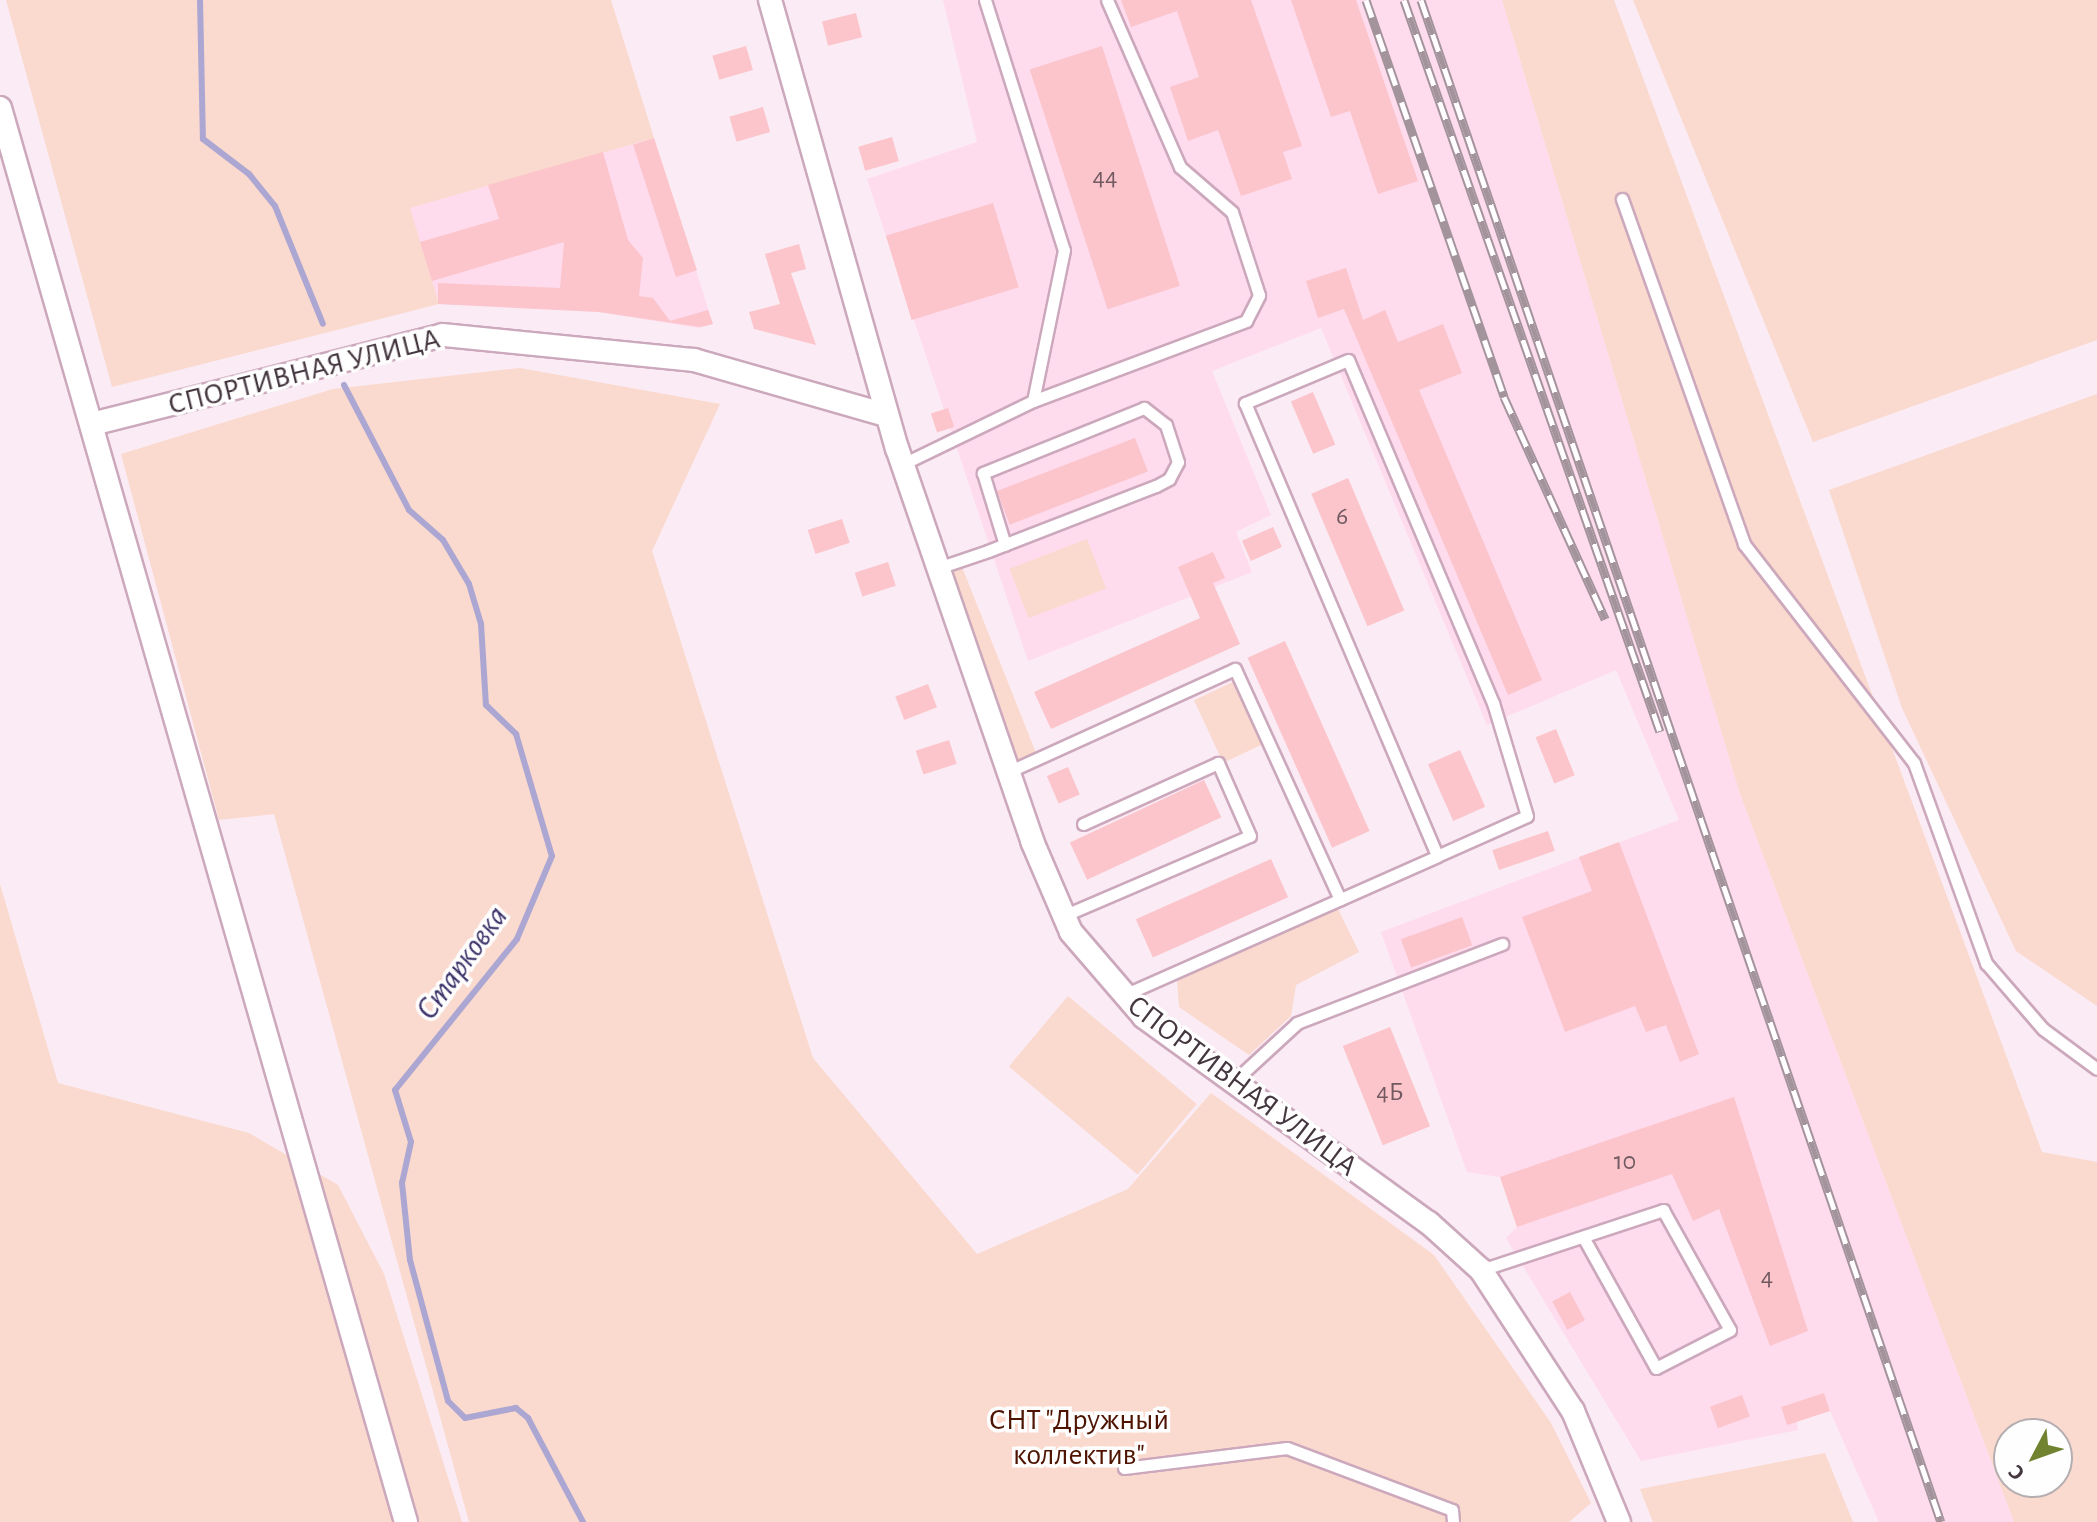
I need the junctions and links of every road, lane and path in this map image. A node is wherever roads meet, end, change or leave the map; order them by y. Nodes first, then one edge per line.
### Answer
1 (770, 0) edge
2 (985, 0) edge
3 (1107, 0) edge
4 (0, 108) edge
5 (1622, 199) dead end
6 (1033, 401) junction
7 (886, 415) junction
8 (92, 424) junction
9 (903, 464) junction
10 (1005, 545) junction
11 (938, 568) junction
12 (1008, 772) junction
13 (1083, 824) dead end
14 (1437, 856) junction
15 (1340, 899) junction
16 (1063, 916) junction
17 (1502, 944) dead end
18 (1121, 997) junction
19 (2097, 1069) edge
20 (1231, 1083) junction
21 (1583, 1237) junction
22 (1481, 1270) junction
23 (1124, 1468) dead end
24 (406, 1522) edge
25 (1453, 1522) edge
26 (1619, 1522) edge

1 - 7 street, СПОРТИВНАЯ УЛИЦА
2 - 6 lane
3 - 6 lane
4 - 8 street
5 - 19 lane
6 - 9 lane
7 - 8 street, СПОРТИВНАЯ УЛИЦА
7 - 9 street, СПОРТИВНАЯ УЛИЦА
8 - 24 street
9 - 11 street, СПОРТИВНАЯ УЛИЦА
10 - 10 lane
10 - 11 lane
11 - 12 street, СПОРТИВНАЯ УЛИЦА
12 - 15 lane
12 - 16 street, СПОРТИВНАЯ УЛИЦА
13 - 16 lane
14 - 14 lane
14 - 15 lane
15 - 18 lane
16 - 18 street, СПОРТИВНАЯ УЛИЦА
17 - 20 lane
18 - 20 street, СПОРТИВНАЯ УЛИЦА
20 - 22 street, СПОРТИВНАЯ УЛИЦА
21 - 21 lane
21 - 22 lane
22 - 26 street, СПОРТИВНАЯ УЛИЦА
23 - 25 lane

